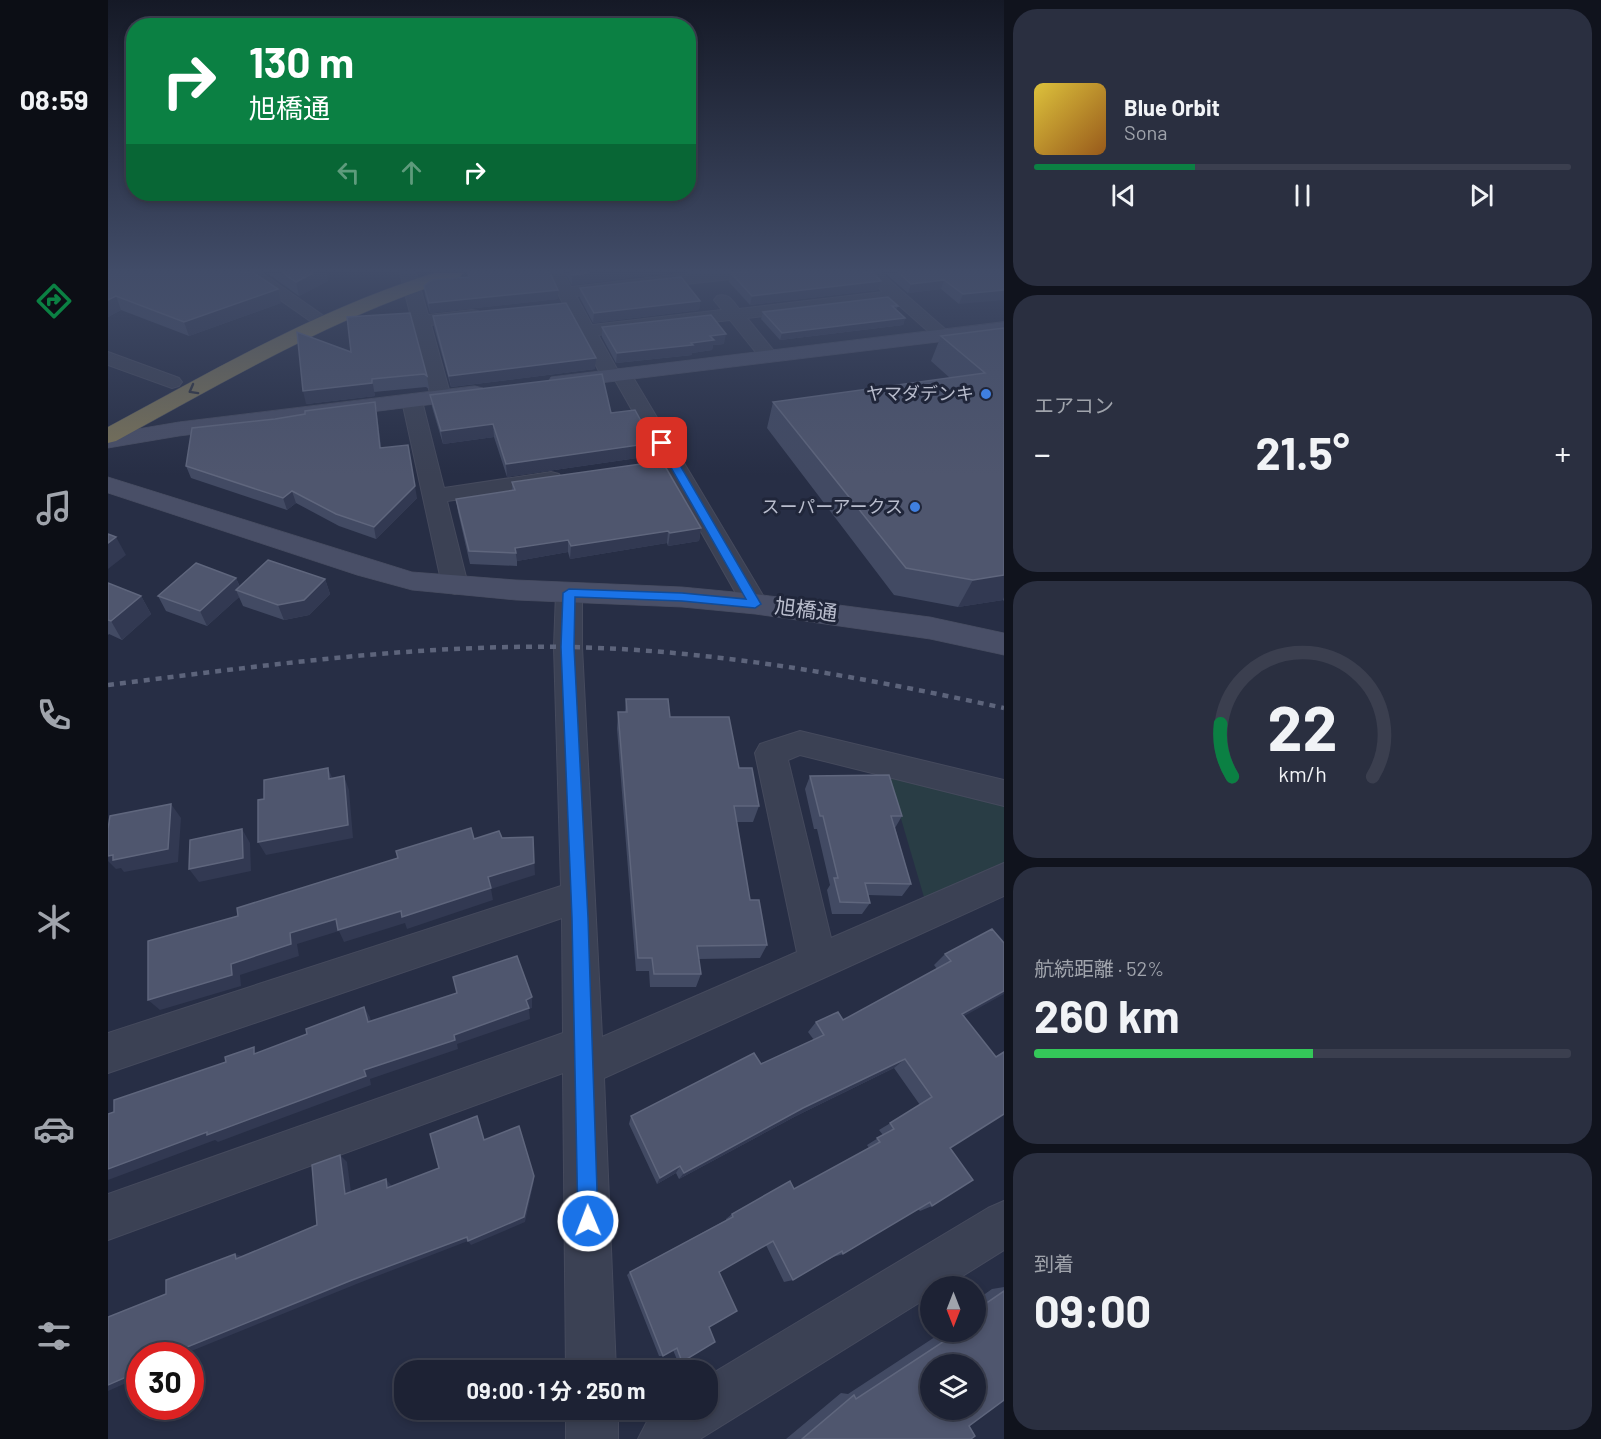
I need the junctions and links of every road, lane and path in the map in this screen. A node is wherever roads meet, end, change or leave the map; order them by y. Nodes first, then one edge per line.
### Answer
1 (247, 340) edge
2 (282, 340) edge
3 (425, 340) edge
4 (593, 340) edge
5 (756, 340) edge
6 (908, 340) edge
7 (769, 356) junction
8 (108, 358) edge
9 (616, 374) junction
10 (172, 382) junction
11 (543, 384) edge
12 (498, 390) edge
13 (441, 397) junction
14 (412, 401) junction
15 (108, 417) edge
16 (108, 438) edge
17 (672, 462) junction
18 (649, 466) edge
19 (578, 476) edge
20 (108, 485) edge
21 (435, 496) junction
22 (455, 585) junction
23 (569, 593) junction
24 (755, 604) junction
25 (1004, 644) edge
26 (1004, 793) edge
27 (1004, 879) edge
28 (579, 896) junction
29 (818, 962) junction
30 (108, 1053) edge
31 (584, 1055) junction
32 (108, 1217) edge
33 (1004, 1224) edge
34 (591, 1360) edge
35 (718, 1399) edge
36 (592, 1420) edge
37 (683, 1420) edge
38 (592, 1439) edge
39 (664, 1439) edge

1 - 10 highway
2 -> 16 highway
3 - 13 street
4 - 9 street
5 - 7 street
6 - 7 street
7 - 9 street
8 - 10 street
9 - 11 street
9 - 17 street
10 - 15 highway
12 - 13 street
13 - 14 street
14 - 16 street
14 - 21 street
17 - 18 street
17 - 24 street
19 - 21 street
20 - 22 street, 旭橋通
21 - 22 street
22 - 23 street, 旭橋通
23 - 24 street, 旭橋通
23 - 28 street
24 - 25 street, 旭橋通
26 - 29 street
27 - 29 street
28 - 30 street
28 - 31 street
29 - 31 street
31 - 32 street
31 - 34 street
33 - 35 street
36 - 38 street
37 - 39 street

